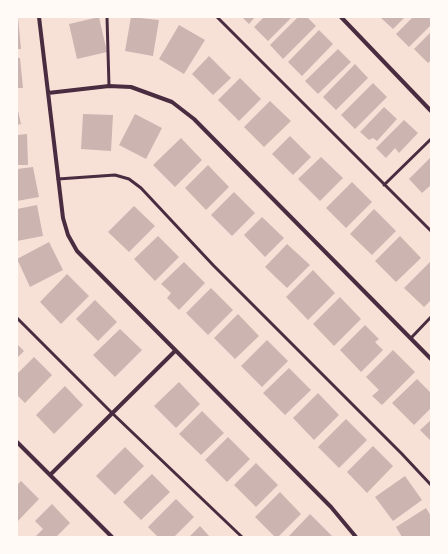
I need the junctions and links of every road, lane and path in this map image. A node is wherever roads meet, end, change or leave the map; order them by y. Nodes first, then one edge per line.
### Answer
1 (39, 17) edge
2 (107, 17) edge
3 (217, 17) edge
4 (341, 17) edge
5 (109, 86) junction
6 (48, 93) junction
7 (431, 111) edge
8 (431, 139) edge
9 (58, 179) junction
10 (384, 185) junction
11 (431, 231) edge
12 (17, 318) edge
13 (431, 318) edge
14 (411, 338) junction
15 (175, 351) junction
16 (431, 359) edge
17 (112, 413) junction
18 (17, 442) edge
19 (50, 475) junction
20 (431, 485) edge
21 (112, 537) edge
22 (242, 537) edge
23 (356, 537) edge

1 - 6 street
2 - 5 lane
3 - 10 lane
4 - 7 street
5 - 6 street
5 - 14 street
6 - 9 street
8 - 10 lane
9 - 15 street
9 - 20 lane
10 - 11 lane
12 - 17 lane
13 - 14 lane
14 - 16 street
15 - 17 street
15 - 23 street
17 - 19 street
17 - 22 lane
18 - 19 street
19 - 21 street

